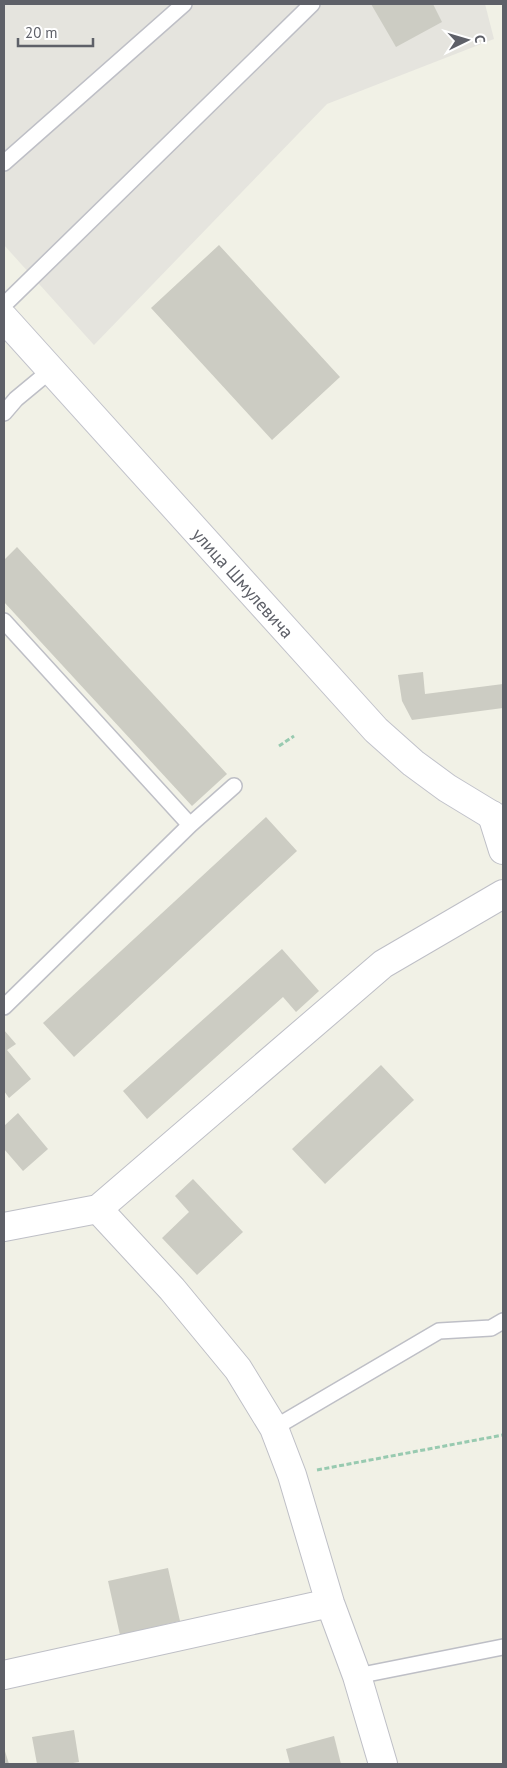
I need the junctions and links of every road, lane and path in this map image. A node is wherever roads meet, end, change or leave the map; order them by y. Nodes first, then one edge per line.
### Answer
1 (184, 4) edge
2 (312, 4) edge
3 (4, 163) edge
4 (4, 306) edge
5 (4, 318) edge
6 (50, 370) junction
7 (10, 397) edge
8 (4, 413) edge
9 (4, 621) edge
10 (294, 736) dead end
11 (279, 746) dead end
12 (234, 786) dead end
13 (500, 817) edge
14 (190, 825) junction
15 (503, 850) edge
16 (503, 894) edge
17 (4, 1007) edge
18 (98, 1209) junction
19 (4, 1228) edge
20 (503, 1321) edge
21 (274, 1428) junction
22 (503, 1435) edge
23 (292, 1475) junction
24 (330, 1603) junction
25 (503, 1647) edge
26 (4, 1674) edge
27 (357, 1676) junction
28 (383, 1764) edge

1 - 3 lane
2 - 4 lane
5 - 6 street, улица Шмулевича
6 - 7 lane
6 - 13 street, улица Шмулевича
7 - 8 lane
9 - 14 lane
10 - 11 path
12 - 14 lane
13 - 15 street
14 - 17 lane
16 - 18 street
18 - 19 street
18 - 21 street
20 - 21 lane
21 - 23 street
22 - 23 path
23 - 24 street
24 - 26 street
24 - 27 street
25 - 27 lane
27 - 28 street

